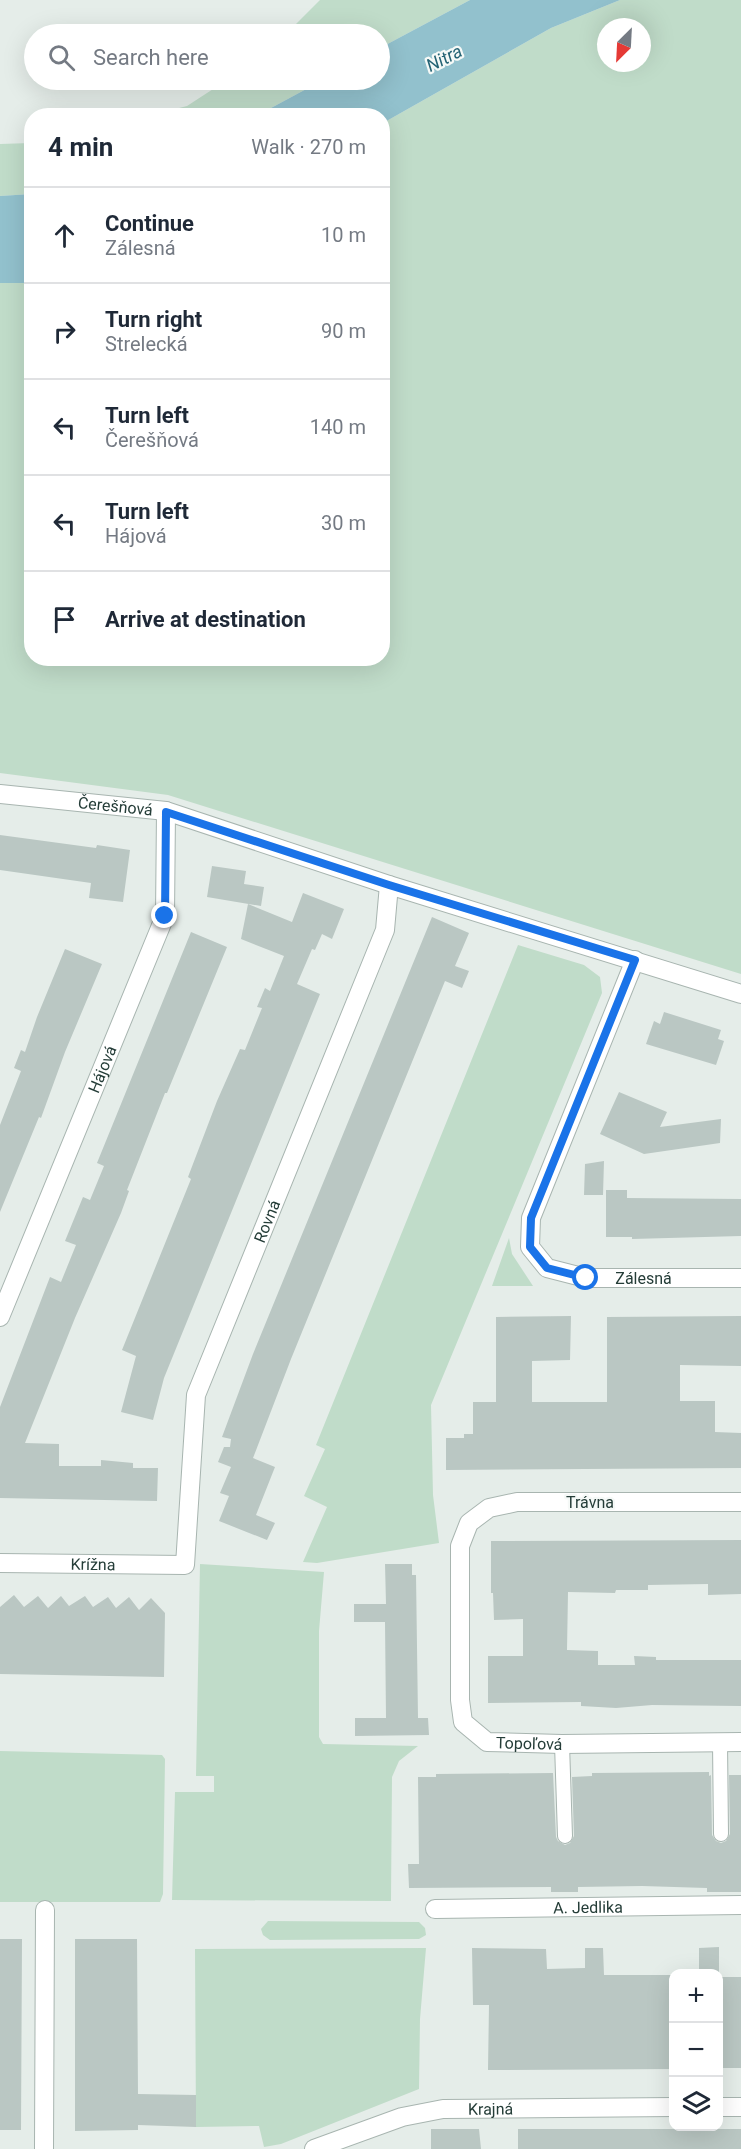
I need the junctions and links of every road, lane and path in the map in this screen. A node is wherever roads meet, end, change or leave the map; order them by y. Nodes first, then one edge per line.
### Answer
1 (0, 794) edge
2 (166, 812) junction
3 (389, 885) junction
4 (635, 960) junction
5 (741, 994) edge
6 (741, 1278) edge
7 (0, 1317) edge
8 (741, 1502) edge
9 (460, 1546) joint
10 (0, 1563) edge
11 (185, 1565) joint
12 (720, 1742) junction
13 (741, 1742) edge
14 (562, 1744) junction
15 (721, 1834) dead end
16 (565, 1836) dead end
17 (741, 1905) edge
18 (435, 1909) dead end
19 (45, 1910) dead end
20 (669, 2107) edge
21 (723, 2107) edge
22 (741, 2107) edge
23 (44, 2149) edge
24 (314, 2149) edge

1 - 2 street, Čerešňová
2 - 3 street, Čerešňová
2 - 7 street, Hájová
3 - 4 street, Čerešňová
3 - 11 street, Rovná
4 - 5 street, Čerešňová
4 - 6 street, Zálesná
8 - 9 street, Trávna
9 - 14 street, Topoľová
10 - 11 street, Krížna
12 - 13 street, Topoľová
12 - 14 street, Topoľová
12 - 15 lane
14 - 16 lane
17 - 18 street, A. Jedlika
19 - 23 street
20 - 24 street, Krajná
21 - 22 street

